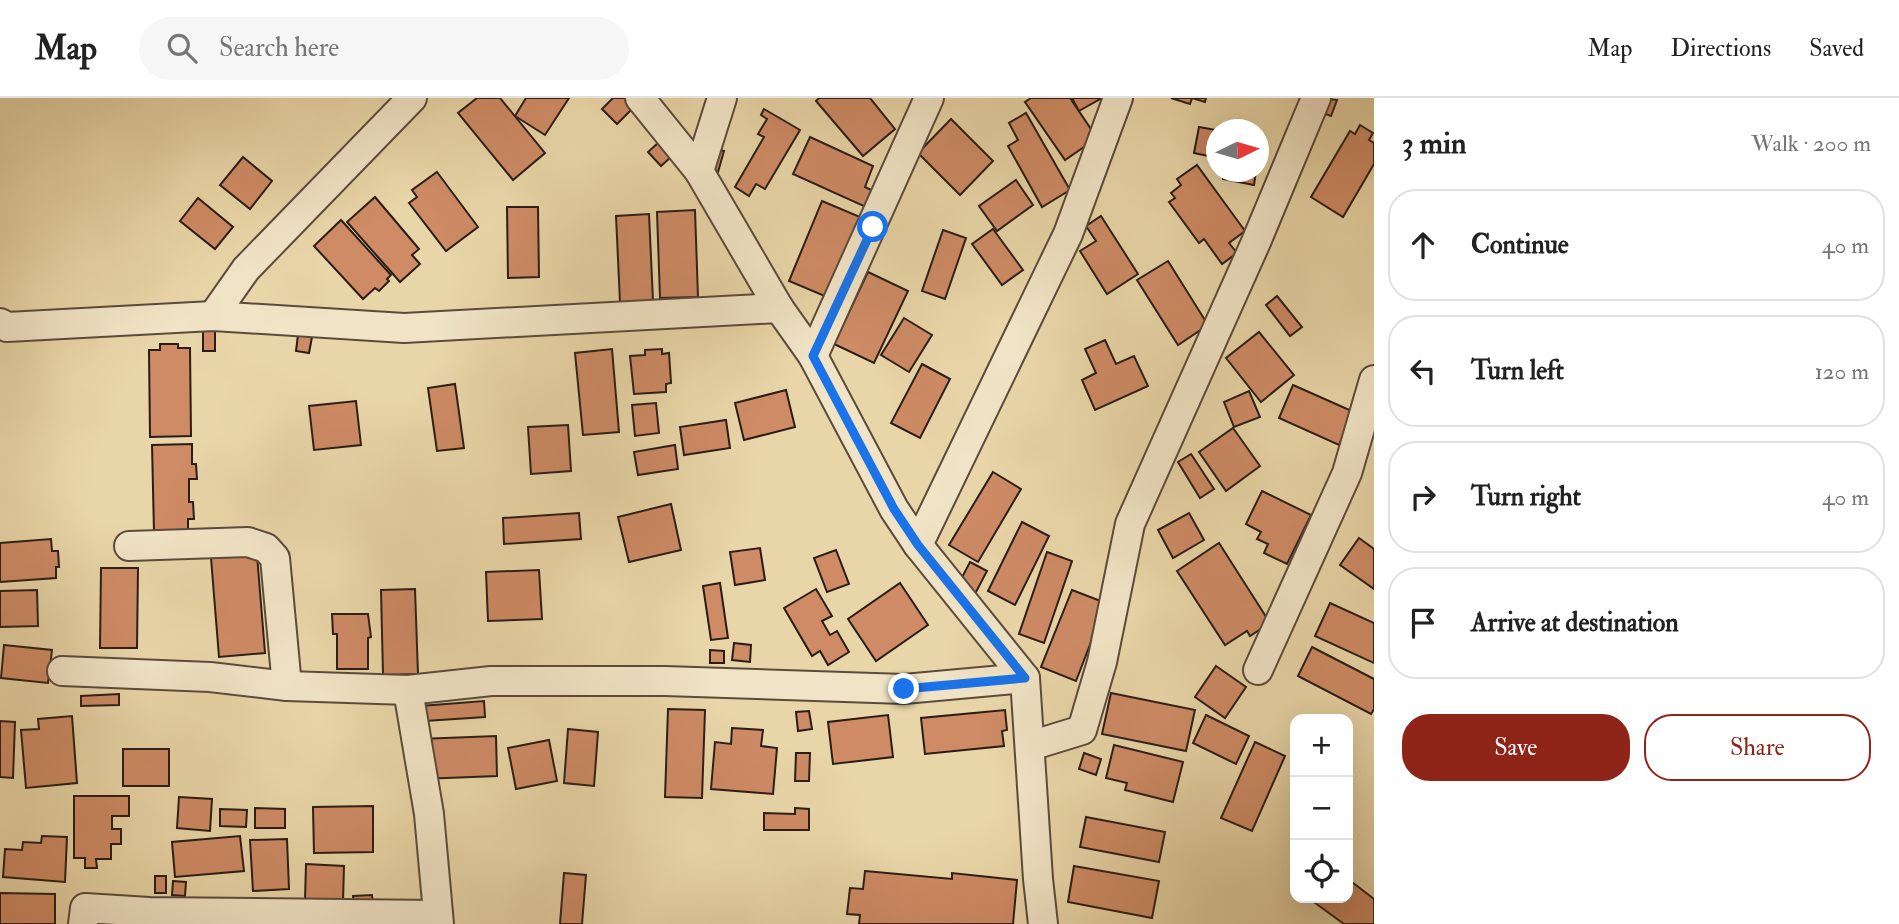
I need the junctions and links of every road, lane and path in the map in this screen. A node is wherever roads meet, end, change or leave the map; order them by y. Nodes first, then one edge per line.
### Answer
1 (412, 98) edge
2 (640, 98) edge
3 (722, 98) edge
4 (929, 98) edge
5 (1118, 98) edge
6 (1316, 98) edge
7 (699, 171) junction
8 (779, 308) junction
9 (213, 316) junction
10 (2, 326) edge
11 (813, 356) junction
12 (1374, 380) edge
13 (918, 545) junction
14 (129, 547) dead end
15 (1258, 670) dead end
16 (62, 671) dead end
17 (1025, 678) junction
18 (287, 686) junction
19 (408, 690) junction
20 (1030, 746) junction
21 (439, 920) edge
22 (83, 924) edge
23 (1043, 924) edge

1 - 9 street
2 - 7 street
3 - 7 street
4 - 11 street
5 - 13 street
6 - 20 street
7 - 8 street
8 - 9 street
8 - 11 street
9 - 10 street
11 - 13 street
12 - 15 street
13 - 17 street
14 - 18 street
16 - 18 street
17 - 19 street
17 - 20 street
18 - 19 street
19 - 21 street
20 - 23 street
21 - 22 street

